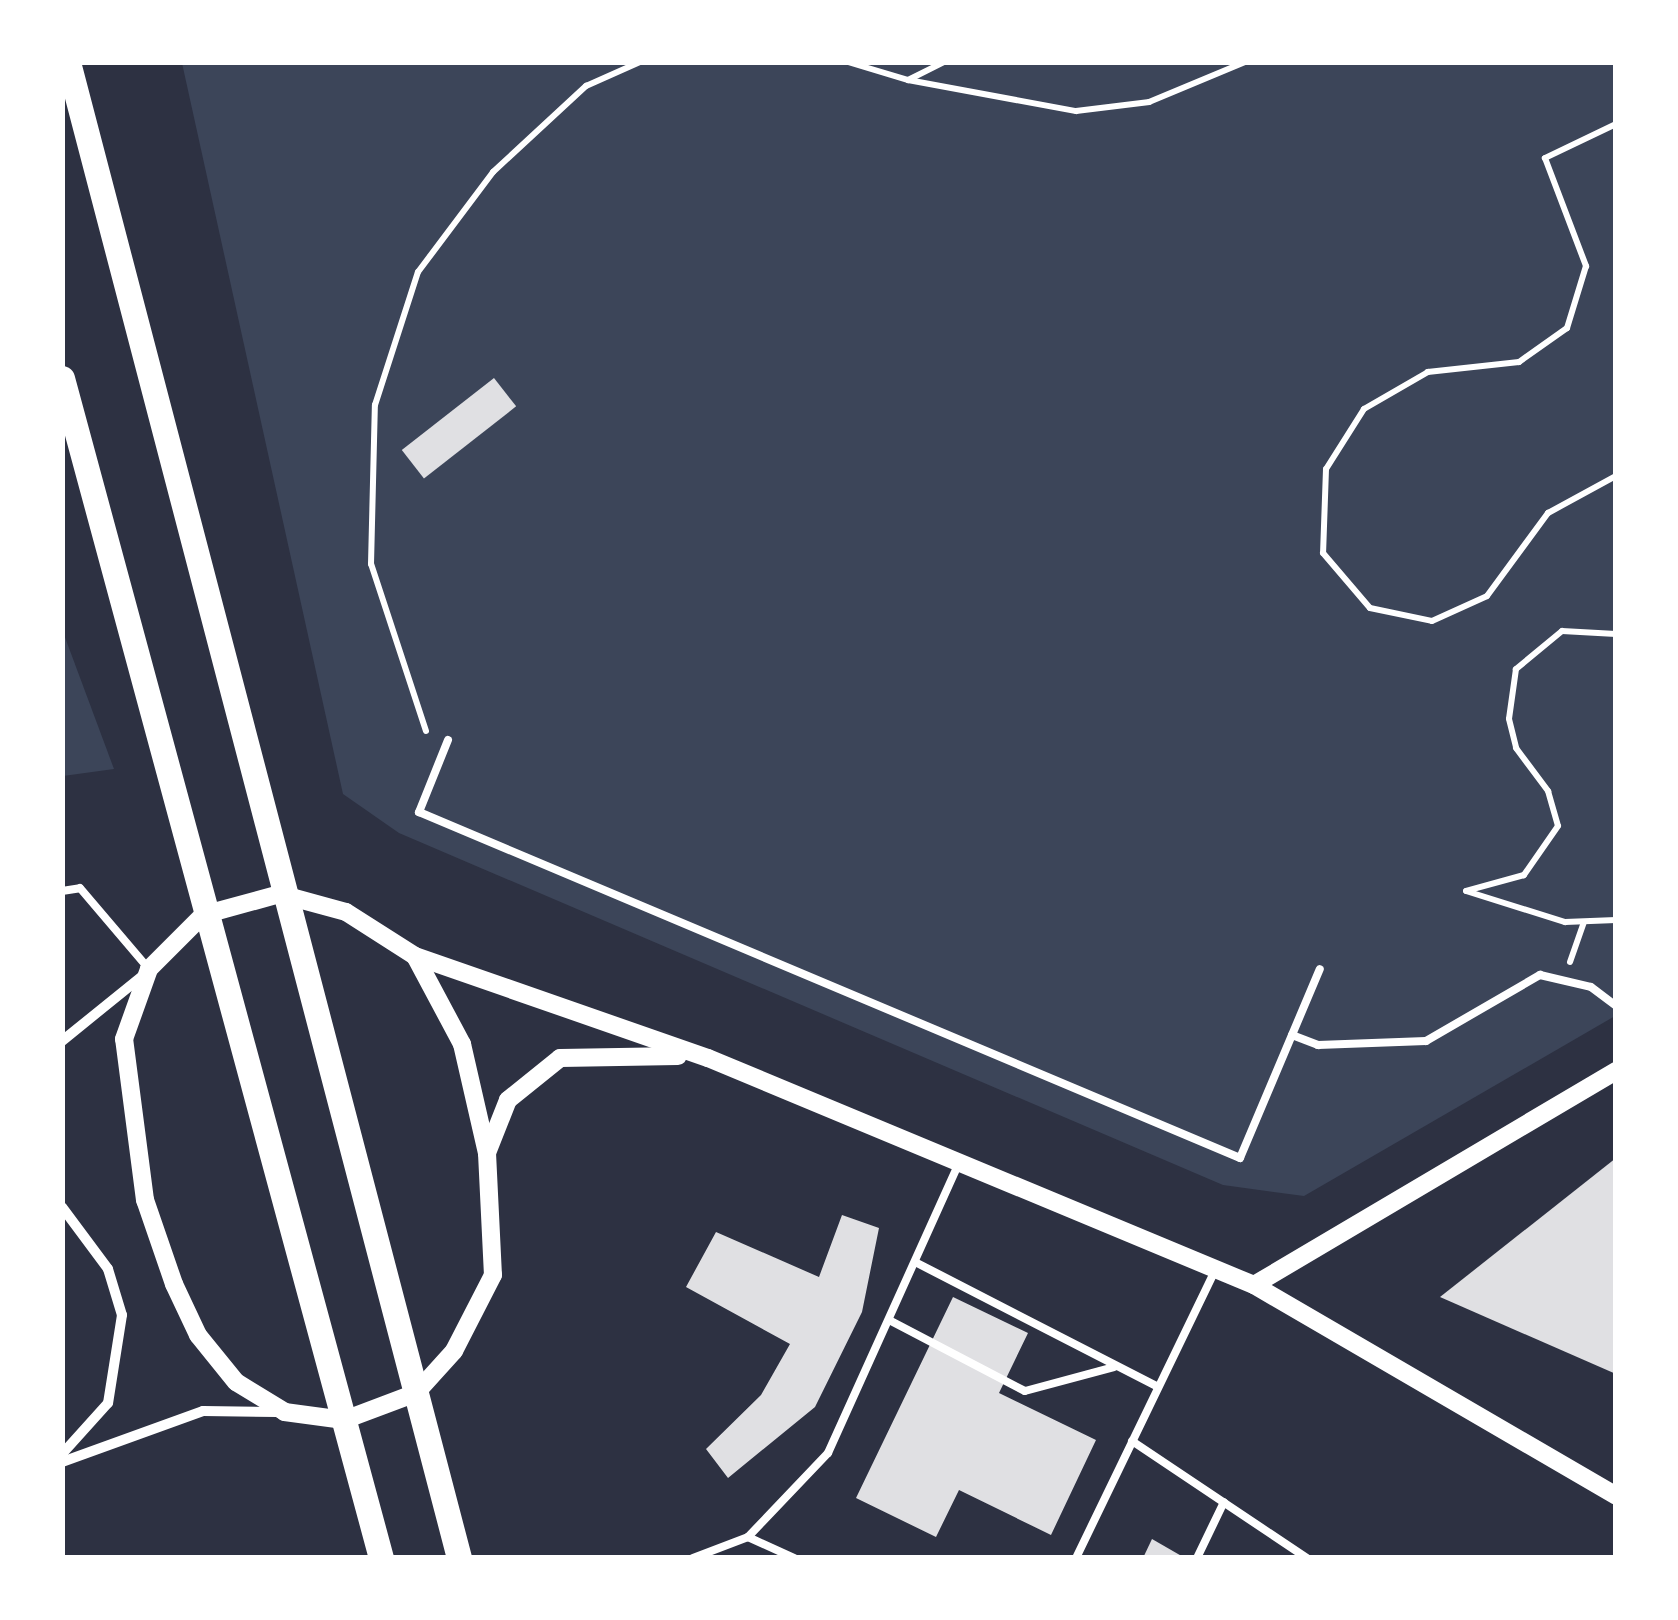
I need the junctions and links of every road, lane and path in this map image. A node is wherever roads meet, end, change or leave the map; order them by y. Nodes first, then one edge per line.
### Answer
1 (68, 62) edge
2 (640, 62) edge
3 (848, 62) edge
4 (944, 62) edge
5 (1245, 62) edge
6 (908, 80) junction
7 (1616, 124) edge
8 (62, 378) edge
9 (1616, 476) edge
10 (1616, 634) edge
11 (448, 740) joint
12 (62, 891) edge
13 (280, 894) junction
14 (204, 915) junction
15 (1616, 920) edge
16 (1584, 921) junction
17 (415, 956) junction
18 (1320, 968) dead end
19 (149, 969) junction
20 (1564, 977) junction
21 (1616, 1006) edge
22 (1292, 1035) junction
23 (62, 1040) edge
24 (708, 1058) junction
25 (1616, 1071) edge
26 (486, 1153) junction
27 (958, 1164) junction
28 (62, 1208) edge
29 (917, 1263) junction
30 (1215, 1270) junction
31 (1254, 1285) junction
32 (889, 1320) junction
33 (1116, 1366) junction
34 (1158, 1388) junction
35 (416, 1394) junction
36 (285, 1412) junction
37 (344, 1420) junction
38 (1132, 1441) junction
39 (62, 1454) edge
40 (62, 1462) edge
41 (1616, 1496) edge
42 (1224, 1502) junction
43 (748, 1537) junction
44 (380, 1558) edge
45 (459, 1558) edge
46 (692, 1558) edge
47 (794, 1558) edge
48 (1076, 1558) edge
49 (1197, 1558) edge
50 (1308, 1558) edge

1 - 13 main road
2 - 11 path
3 - 6 path
4 - 6 path
5 - 6 path
7 - 9 path
8 - 14 main road
10 - 16 path
11 - 22 lane
12 - 19 lane
13 - 14 street
13 - 17 street
13 - 35 main road
14 - 19 street
14 - 37 main road
15 - 16 path
16 - 20 path
17 - 24 street
17 - 26 street
18 - 22 lane
19 - 23 street
19 - 36 street
20 - 21 lane
20 - 22 lane
24 - 26 street
24 - 27 street
25 - 31 street
26 - 35 street
27 - 29 lane
27 - 30 street
28 - 39 street
29 - 32 lane
29 - 33 lane
30 - 31 street
30 - 34 lane
31 - 41 street
32 - 33 lane
32 - 43 lane
33 - 34 lane
34 - 38 lane
35 - 37 street
35 - 45 main road
36 - 37 street
36 - 40 street
37 - 44 main road
38 - 42 lane
38 - 48 lane
42 - 49 lane
42 - 50 lane
43 - 46 lane
43 - 47 lane

